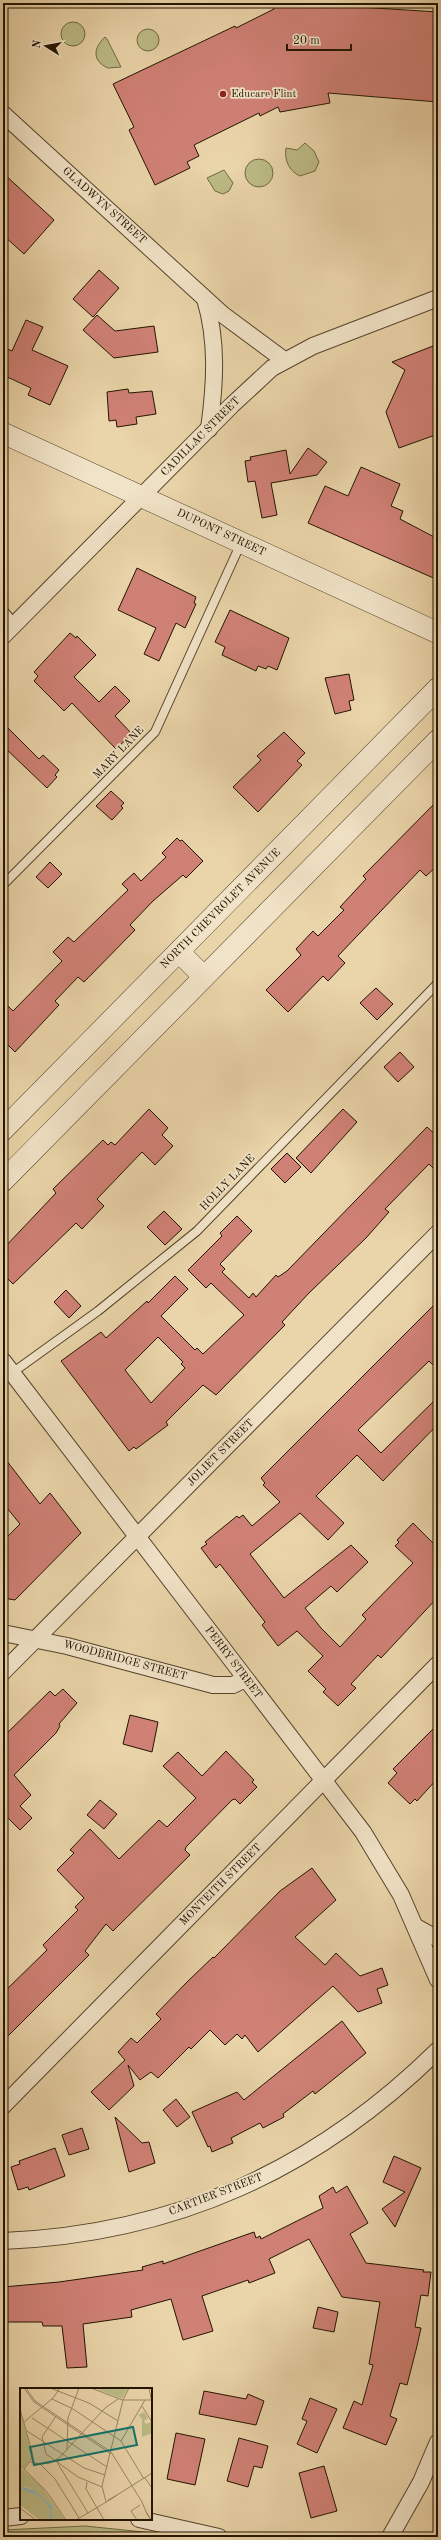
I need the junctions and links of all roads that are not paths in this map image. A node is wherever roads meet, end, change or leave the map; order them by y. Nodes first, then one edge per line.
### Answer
1 (3, 114) edge
2 (438, 298) edge
3 (205, 299) junction
4 (284, 360) junction
5 (209, 429) junction
6 (3, 433) edge
7 (142, 496) junction
8 (241, 542) junction
9 (3, 610) edge
10 (15, 624) junction
11 (438, 632) edge
12 (3, 636) edge
13 (438, 688) edge
14 (438, 740) edge
15 (3, 886) edge
16 (179, 952) junction
17 (204, 977) junction
18 (438, 984) edge
19 (3, 1130) edge
20 (3, 1180) edge
21 (438, 1232) edge
22 (8, 1367) edge
23 (138, 1537) junction
24 (3, 1633) edge
25 (36, 1639) junction
26 (438, 1664) edge
27 (3, 1672) edge
28 (246, 1679) junction
29 (324, 1780) junction
30 (416, 1927) junction
31 (438, 1939) edge
32 (438, 1980) edge
33 (438, 2050) edge
34 (3, 2106) edge
35 (3, 2241) edge
36 (438, 2442) edge
37 (20, 2516) edge
38 (3, 2518) edge
39 (143, 2520) edge
40 (219, 2537) edge
41 (390, 2537) edge

1 - 3 street, GLADWYN STREET
2 - 4 street, CADILLAC STREET
3 - 4 street, GLADWYN STREET
3 - 5 street
4 - 5 street, CADILLAC STREET
5 - 7 street, CADILLAC STREET
6 - 7 street, DUPONT STREET
7 - 8 street, DUPONT STREET
7 - 10 street, CADILLAC STREET
8 - 11 street, DUPONT STREET
8 - 15 lane, MARY LANE
9 - 10 lane
10 - 12 street, CADILLAC STREET
13 - 16 street, NORTH CHEVROLET AVENUE
14 - 17 street
16 - 17 street
16 - 19 street, NORTH CHEVROLET AVENUE
17 - 20 street
18 - 22 lane, HOLLY LANE
21 - 23 street, JOLIET STREET
22 - 23 street, PERRY STREET
23 - 25 street, JOLIET STREET
23 - 28 street, PERRY STREET
24 - 25 street, WOODBRIDGE STREET
25 - 27 street, JOLIET STREET
25 - 28 street, WOODBRIDGE STREET
26 - 29 street, MONTEITH STREET
28 - 29 street, PERRY STREET
29 - 30 street, PERRY STREET
29 - 34 street, MONTEITH STREET
30 - 31 street
30 - 32 street, PERRY STREET
33 - 35 street, CARTIER STREET
36 - 41 street
37 - 38 street
39 - 40 street

